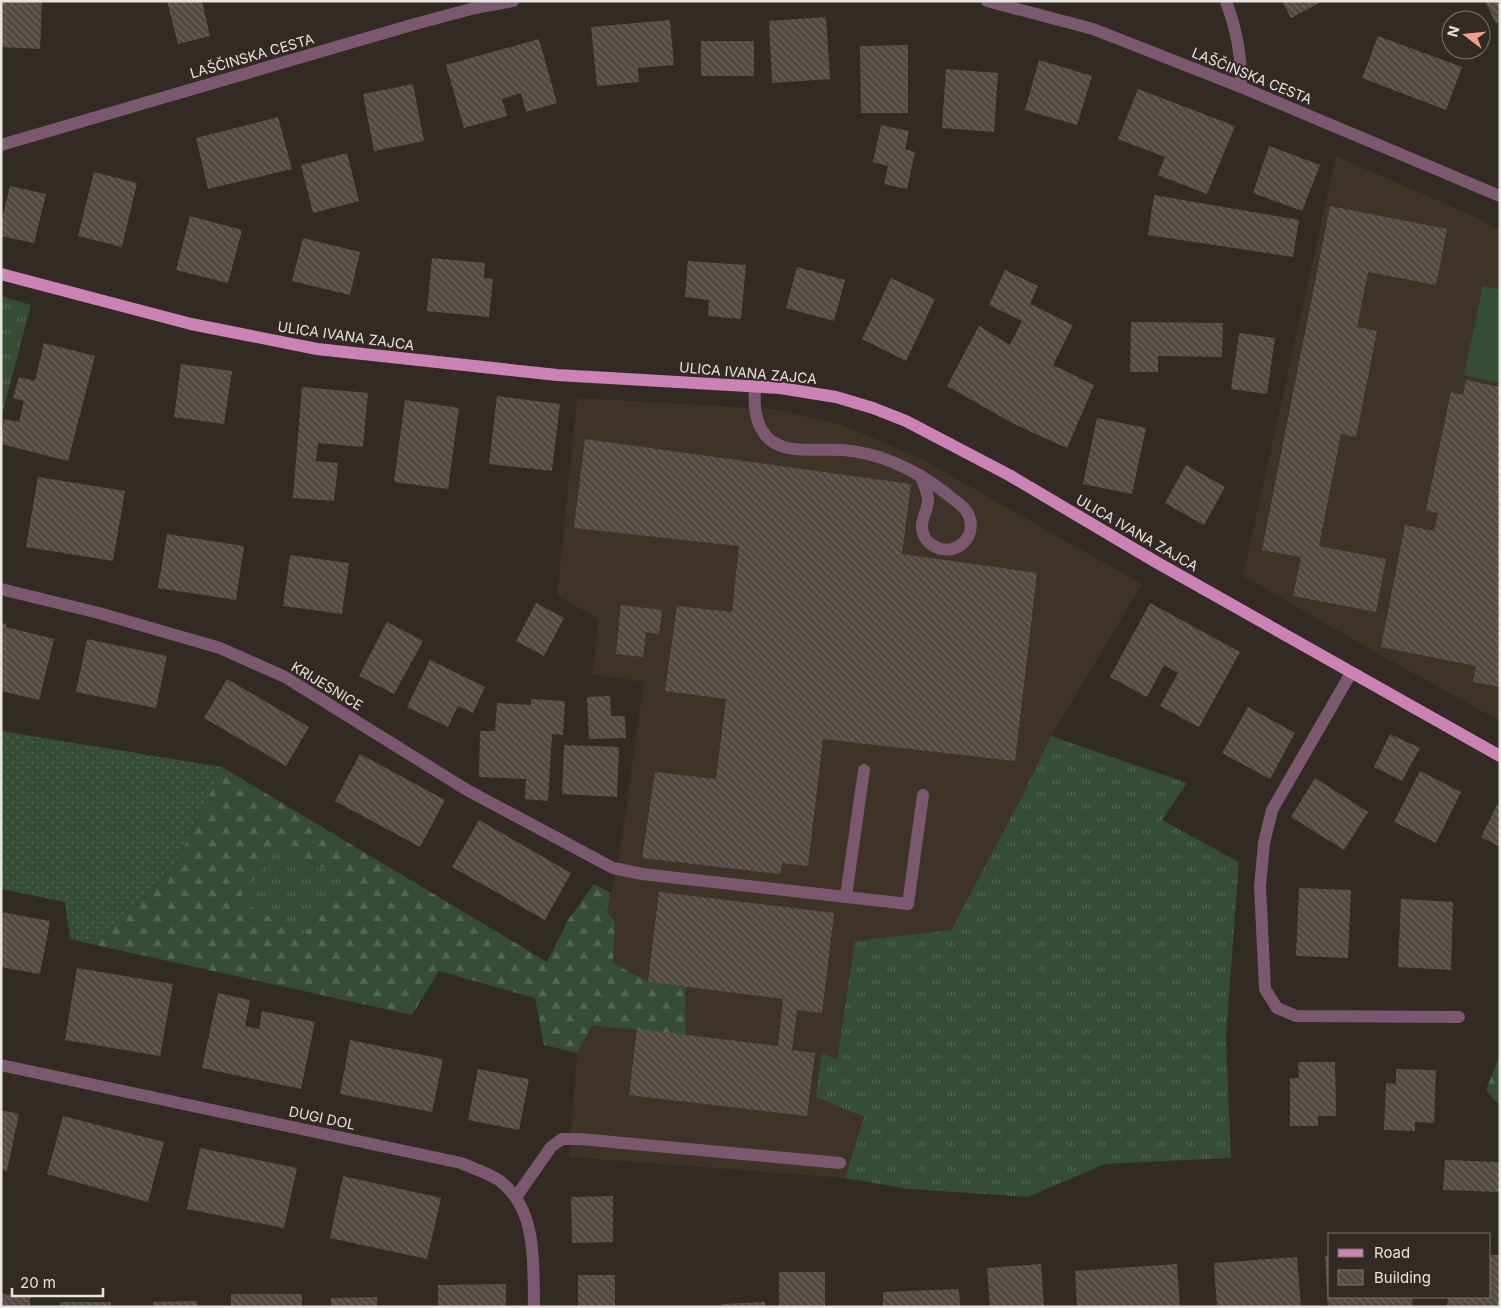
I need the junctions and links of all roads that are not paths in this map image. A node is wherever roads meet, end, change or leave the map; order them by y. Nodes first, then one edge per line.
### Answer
1 (513, 1) edge
2 (987, 1) edge
3 (1226, 1) edge
4 (1241, 87) junction
5 (1, 145) edge
6 (1500, 196) edge
7 (1, 274) edge
8 (755, 386) junction
9 (920, 475) junction
10 (1, 589) edge
11 (1351, 674) junction
12 (1500, 756) edge
13 (864, 770) dead end
14 (923, 795) dead end
15 (846, 896) junction
16 (1458, 1017) dead end
17 (1, 1065) edge
18 (840, 1163) dead end
19 (516, 1197) junction
20 (534, 1307) edge

1 - 5 street, LAŠČINSKA CESTA
2 - 4 street, LAŠČINSKA CESTA
3 - 4 street
4 - 6 street, LAŠČINSKA CESTA
7 - 8 main road, ULICA IVANA ZAJCA
8 - 9 street
8 - 11 main road, ULICA IVANA ZAJCA
9 - 9 street
10 - 15 street, KRIJESNICE
11 - 12 main road, ULICA IVANA ZAJCA
11 - 16 street
13 - 15 street
14 - 15 street, KRIJESNICE
17 - 19 street, DUGI DOL
18 - 19 street
19 - 20 street, DUGI DOL

